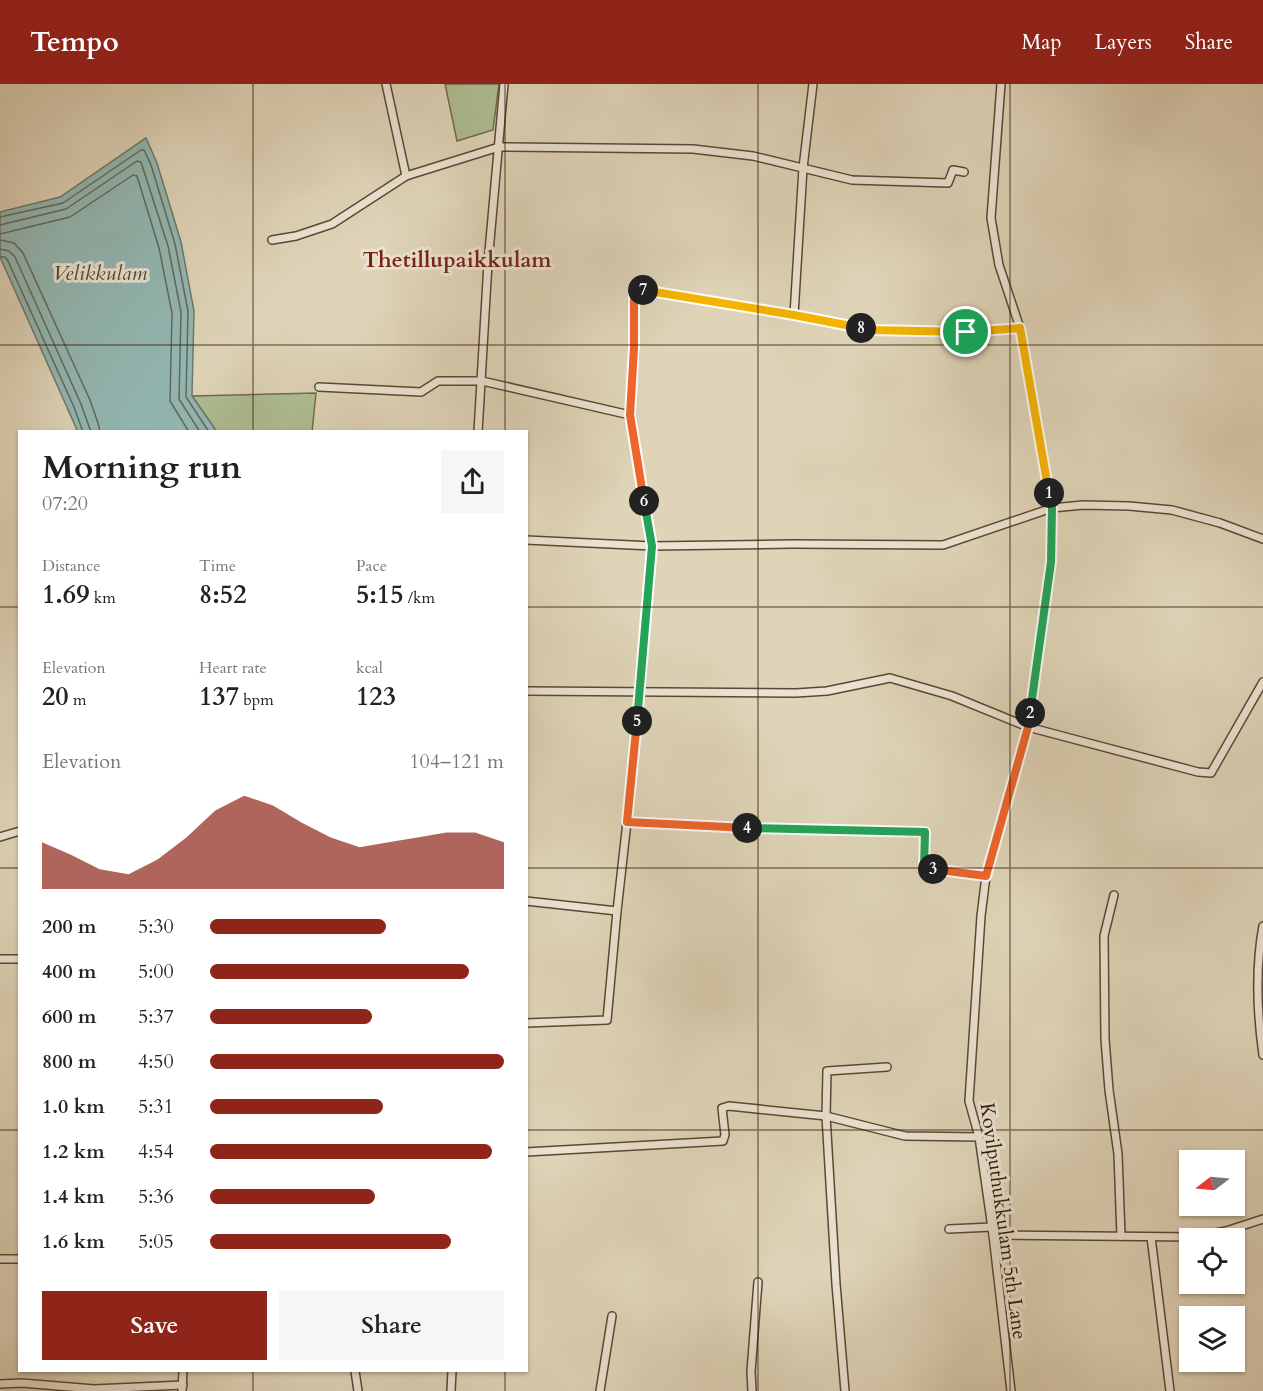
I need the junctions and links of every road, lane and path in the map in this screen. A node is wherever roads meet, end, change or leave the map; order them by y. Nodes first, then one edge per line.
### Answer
1 (386, 84) edge
2 (504, 84) edge
3 (813, 84) edge
4 (1001, 84) edge
5 (499, 147) junction
6 (803, 168) junction
7 (964, 172) dead end
8 (406, 176) junction
9 (272, 240) dead end
10 (794, 315) junction
11 (1020, 328) junction
12 (482, 381) junction
13 (319, 387) dead end
14 (630, 415) junction
15 (478, 430) edge
16 (1052, 508) junction
17 (1263, 538) edge
18 (528, 540) edge
19 (652, 546) junction
20 (1263, 682) edge
21 (528, 691) edge
22 (640, 691) junction
23 (1028, 727) junction
24 (627, 822) junction
25 (18, 832) edge
26 (0, 837) edge
27 (986, 876) junction
28 (1114, 895) dead end
29 (528, 901) edge
30 (618, 911) junction
31 (1263, 926) edge
32 (0, 959) edge
33 (18, 959) edge
34 (1261, 971) edge
35 (528, 1023) edge
36 (1263, 1055) edge
37 (887, 1067) dead end
38 (826, 1116) junction
39 (979, 1137) junction
40 (528, 1152) edge
41 (1263, 1219) edge
42 (949, 1229) dead end
43 (993, 1231) junction
44 (1121, 1236) junction
45 (1151, 1237) junction
46 (0, 1259) edge
47 (18, 1259) edge
48 (758, 1282) dead end
49 (612, 1316) dead end
50 (183, 1372) edge
51 (356, 1372) edge
52 (452, 1372) edge
53 (0, 1384) edge
54 (182, 1388) edge
55 (358, 1391) edge
56 (451, 1391) edge
57 (600, 1391) edge
58 (752, 1391) edge
59 (845, 1391) edge
60 (1011, 1391) edge
61 (1170, 1391) edge

1 - 8 street
2 - 5 street
3 - 6 street
4 - 11 street, Kovilputhukkulam 5th Lane
5 - 6 street
5 - 8 street
5 - 12 street
6 - 7 street
6 - 10 street
8 - 9 street
10 - 11 street
10 - 14 street
11 - 16 street, Kovilputhukkulam 5th Lane
12 - 13 street
12 - 14 street
12 - 15 street
14 - 19 street
16 - 17 street
16 - 19 street
16 - 23 street, Kovilputhukkulam 5th Lane
18 - 19 street
19 - 22 street
20 - 23 street
21 - 22 street
22 - 23 street
22 - 24 street
23 - 27 street, Kovilputhukkulam 5th Lane
24 - 27 street
24 - 30 street
25 - 26 street
27 - 39 street, Kovilputhukkulam 5th Lane
28 - 44 street
29 - 30 street
30 - 35 street
31 - 34 street
32 - 33 street
34 - 36 street
37 - 38 street
38 - 39 street
38 - 40 street
38 - 59 street
39 - 43 street, Kovilputhukkulam 5th Lane
41 - 45 street
42 - 43 street
43 - 44 street
43 - 60 street, Kovilputhukkulam 5th Lane
44 - 45 street
45 - 61 street
46 - 47 street
48 - 58 street
49 - 57 street
50 - 54 street
51 - 55 street
52 - 56 street
53 - 54 street

